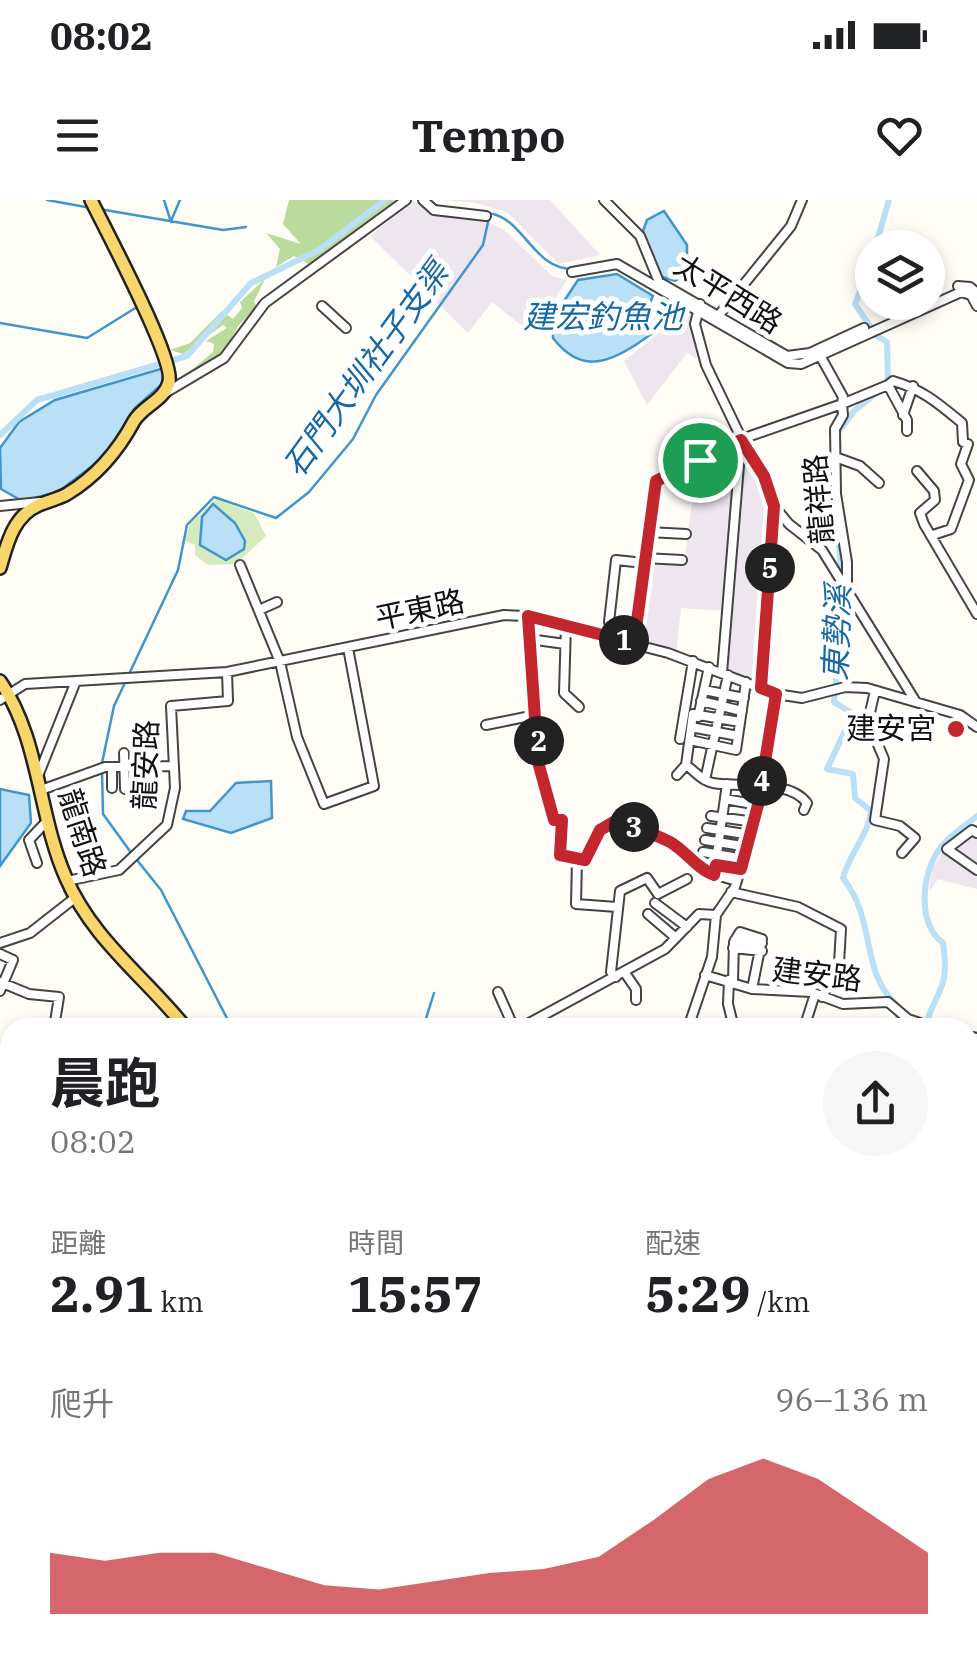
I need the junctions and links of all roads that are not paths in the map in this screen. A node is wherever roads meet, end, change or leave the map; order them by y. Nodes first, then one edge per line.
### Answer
1 (406, 200) edge
2 (423, 200) edge
3 (604, 200) edge
4 (802, 200) edge
5 (93, 205) edge
6 (486, 216) dead end
7 (572, 272) dead end
8 (958, 286) dead end
9 (977, 293) edge
10 (322, 306) dead end
11 (977, 306) edge
12 (699, 307) junction
13 (719, 315) junction
14 (346, 328) dead end
15 (817, 353) junction
16 (887, 386) junction
17 (913, 386) junction
18 (165, 393) junction
19 (842, 404) junction
20 (903, 416) junction
21 (907, 431) dead end
22 (741, 440) junction
23 (838, 458) junction
24 (917, 471) dead end
25 (878, 483) dead end
26 (49, 501) junction
27 (22, 505) junction
28 (0, 506) edge
29 (774, 506) junction
30 (18, 521) junction
31 (648, 532) junction
32 (686, 534) dead end
33 (933, 535) junction
34 (644, 560) junction
35 (682, 560) dead end
36 (240, 565) dead end
37 (0, 568) edge
38 (847, 594) junction
39 (278, 602) dead end
40 (260, 610) junction
41 (977, 614) edge
42 (528, 616) junction
43 (566, 625) junction
44 (636, 630) junction
45 (529, 638) junction
46 (634, 643) junction
47 (565, 644) junction
48 (348, 648) junction
49 (693, 661) junction
50 (280, 662) junction
51 (709, 667) junction
52 (227, 672) junction
53 (725, 674) junction
54 (76, 682) junction
55 (746, 682) junction
56 (761, 688) junction
57 (2, 690) edge
58 (704, 690) junction
59 (874, 690) junction
60 (724, 694) junction
61 (776, 694) junction
62 (744, 698) junction
63 (701, 702) junction
64 (916, 702) junction
65 (579, 706) dead end
66 (722, 706) junction
67 (742, 711) junction
68 (696, 714) junction
69 (535, 715) junction
70 (719, 719) junction
71 (740, 722) junction
72 (486, 725) dead end
73 (977, 727) edge
74 (696, 728) junction
75 (716, 732) junction
76 (738, 736) junction
77 (688, 740) junction
78 (714, 746) junction
79 (124, 753) dead end
80 (136, 761) junction
81 (150, 762) junction
82 (686, 765) junction
83 (124, 766) junction
84 (174, 766) junction
85 (106, 768) junction
86 (677, 775) dead end
87 (38, 776) junction
88 (706, 780) junction
89 (726, 784) junction
90 (761, 787) junction
91 (112, 788) dead end
92 (138, 788) dead end
93 (150, 788) dead end
94 (124, 789) dead end
95 (41, 790) junction
96 (725, 799) junction
97 (758, 805) junction
98 (804, 810) dead end
99 (711, 816) dead end
100 (722, 817) junction
101 (48, 820) junction
102 (754, 822) junction
103 (707, 828) dead end
104 (720, 830) junction
105 (977, 833) edge
106 (751, 835) junction
107 (705, 840) dead end
108 (719, 842) junction
109 (748, 848) junction
110 (704, 852) dead end
111 (902, 853) dead end
112 (718, 854) junction
113 (578, 859) junction
114 (37, 863) dead end
115 (743, 864) junction
116 (715, 870) junction
117 (977, 870) edge
118 (687, 878) dead end
119 (737, 881) junction
120 (67, 882) junction
121 (731, 892) junction
122 (76, 896) junction
123 (655, 903) dead end
124 (617, 908) junction
125 (648, 914) dead end
126 (716, 914) junction
127 (687, 927) junction
128 (676, 938) junction
129 (0, 943) edge
130 (734, 944) junction
131 (762, 946) junction
132 (0, 954) edge
133 (621, 975) junction
134 (705, 975) junction
135 (731, 980) junction
136 (1, 986) edge
137 (752, 989) junction
138 (498, 992) dead end
139 (819, 996) junction
140 (636, 1000) dead end
141 (55, 1018) edge
142 (176, 1018) edge
143 (512, 1018) edge
144 (537, 1018) edge
145 (691, 1018) edge
146 (732, 1018) edge
147 (809, 1018) edge
148 (910, 1018) edge

1 - 18 street
2 - 6 street
3 - 12 street, 太平西路
4 - 13 street
5 - 18 main road
7 - 12 street
8 - 9 street
10 - 14 street
11 - 15 street, 太平西路
12 - 13 street, 太平西路
12 - 15 street
12 - 22 street
13 - 15 street, 太平西路
15 - 19 street
16 - 17 street
16 - 19 street
16 - 20 street
17 - 20 street
17 - 33 street
18 - 26 main road
19 - 22 street
19 - 23 street, 龍祥路
20 - 21 street
22 - 29 street
22 - 31 street
22 - 53 street
23 - 25 street
23 - 38 street, 龍祥路
24 - 33 street
26 - 27 street
26 - 30 main road
27 - 28 street
27 - 30 street
29 - 38 street, 龍祥路
29 - 56 street
30 - 37 main road
31 - 32 street
31 - 34 street
33 - 41 street
34 - 35 street
34 - 44 street
34 - 44 street
36 - 40 street
38 - 64 street, 龍祥路
39 - 40 street
40 - 50 street
42 - 43 street, 平東路
42 - 45 street
42 - 48 street, 平東路
43 - 46 street, 平東路
43 - 47 street
44 - 46 street
45 - 47 street
45 - 69 street
46 - 49 street, 平東路
47 - 65 street
48 - 50 street, 平東路
48 - 50 street
49 - 51 street, 平東路
49 - 77 street
50 - 52 street, 平東路
51 - 53 street, 平東路
51 - 58 street
52 - 54 street, 平東路
52 - 84 street, 龍安路
53 - 55 street, 平東路
53 - 60 street
54 - 57 street, 平東路
54 - 87 street
55 - 56 street, 平東路
55 - 62 street
56 - 61 street, 平東路
57 - 87 main road, 龍南路
58 - 60 street
58 - 63 street
59 - 61 street, 平東路
59 - 64 street, 平東路
59 - 111 street
60 - 62 street
60 - 66 street
61 - 90 street
62 - 67 street
63 - 66 street
63 - 68 street
64 - 73 street, 平東路
66 - 67 street
66 - 70 street
67 - 71 street
68 - 70 street
68 - 74 street
68 - 77 street
69 - 72 street
69 - 113 street
70 - 71 street
70 - 75 street
71 - 76 street
74 - 75 street
74 - 77 street
75 - 76 street
75 - 78 street
76 - 78 street
77 - 78 street
77 - 82 street
78 - 88 street
79 - 83 street
80 - 81 street
80 - 83 street
80 - 92 street
81 - 84 street
81 - 93 street
82 - 86 street
82 - 88 street
83 - 85 street
83 - 94 street
84 - 120 street, 龍安路
85 - 91 street
85 - 95 street
87 - 95 main road, 龍南路
88 - 89 street
89 - 90 street
89 - 96 street
90 - 97 street
90 - 98 street
95 - 101 main road, 龍南路
96 - 97 street
96 - 100 street
97 - 102 street
99 - 100 street
100 - 102 street
100 - 104 street
101 - 114 street
101 - 120 main road, 龍南路
102 - 106 street
103 - 104 street
104 - 106 street
104 - 108 street
105 - 117 street
106 - 109 street
107 - 108 street
108 - 109 street
108 - 112 street
109 - 115 street
110 - 112 street
112 - 115 street
112 - 116 street
113 - 116 street
113 - 124 street
115 - 116 street
115 - 119 street
116 - 119 street
118 - 124 street
119 - 121 street
120 - 122 main road, 龍南路
121 - 126 street
121 - 139 street
122 - 129 street
122 - 142 main road, 龍南路
123 - 127 street
124 - 133 street
125 - 128 street
126 - 127 street
126 - 134 street
127 - 128 street
128 - 133 street
130 - 131 street
130 - 131 street
130 - 135 street
131 - 137 street
132 - 136 street
133 - 140 street
133 - 144 street
134 - 135 street, 建安路
134 - 145 street
135 - 137 street, 建安路
135 - 146 street
136 - 141 street
137 - 139 street, 建安路
138 - 143 street
139 - 147 street
139 - 148 street, 建安路

